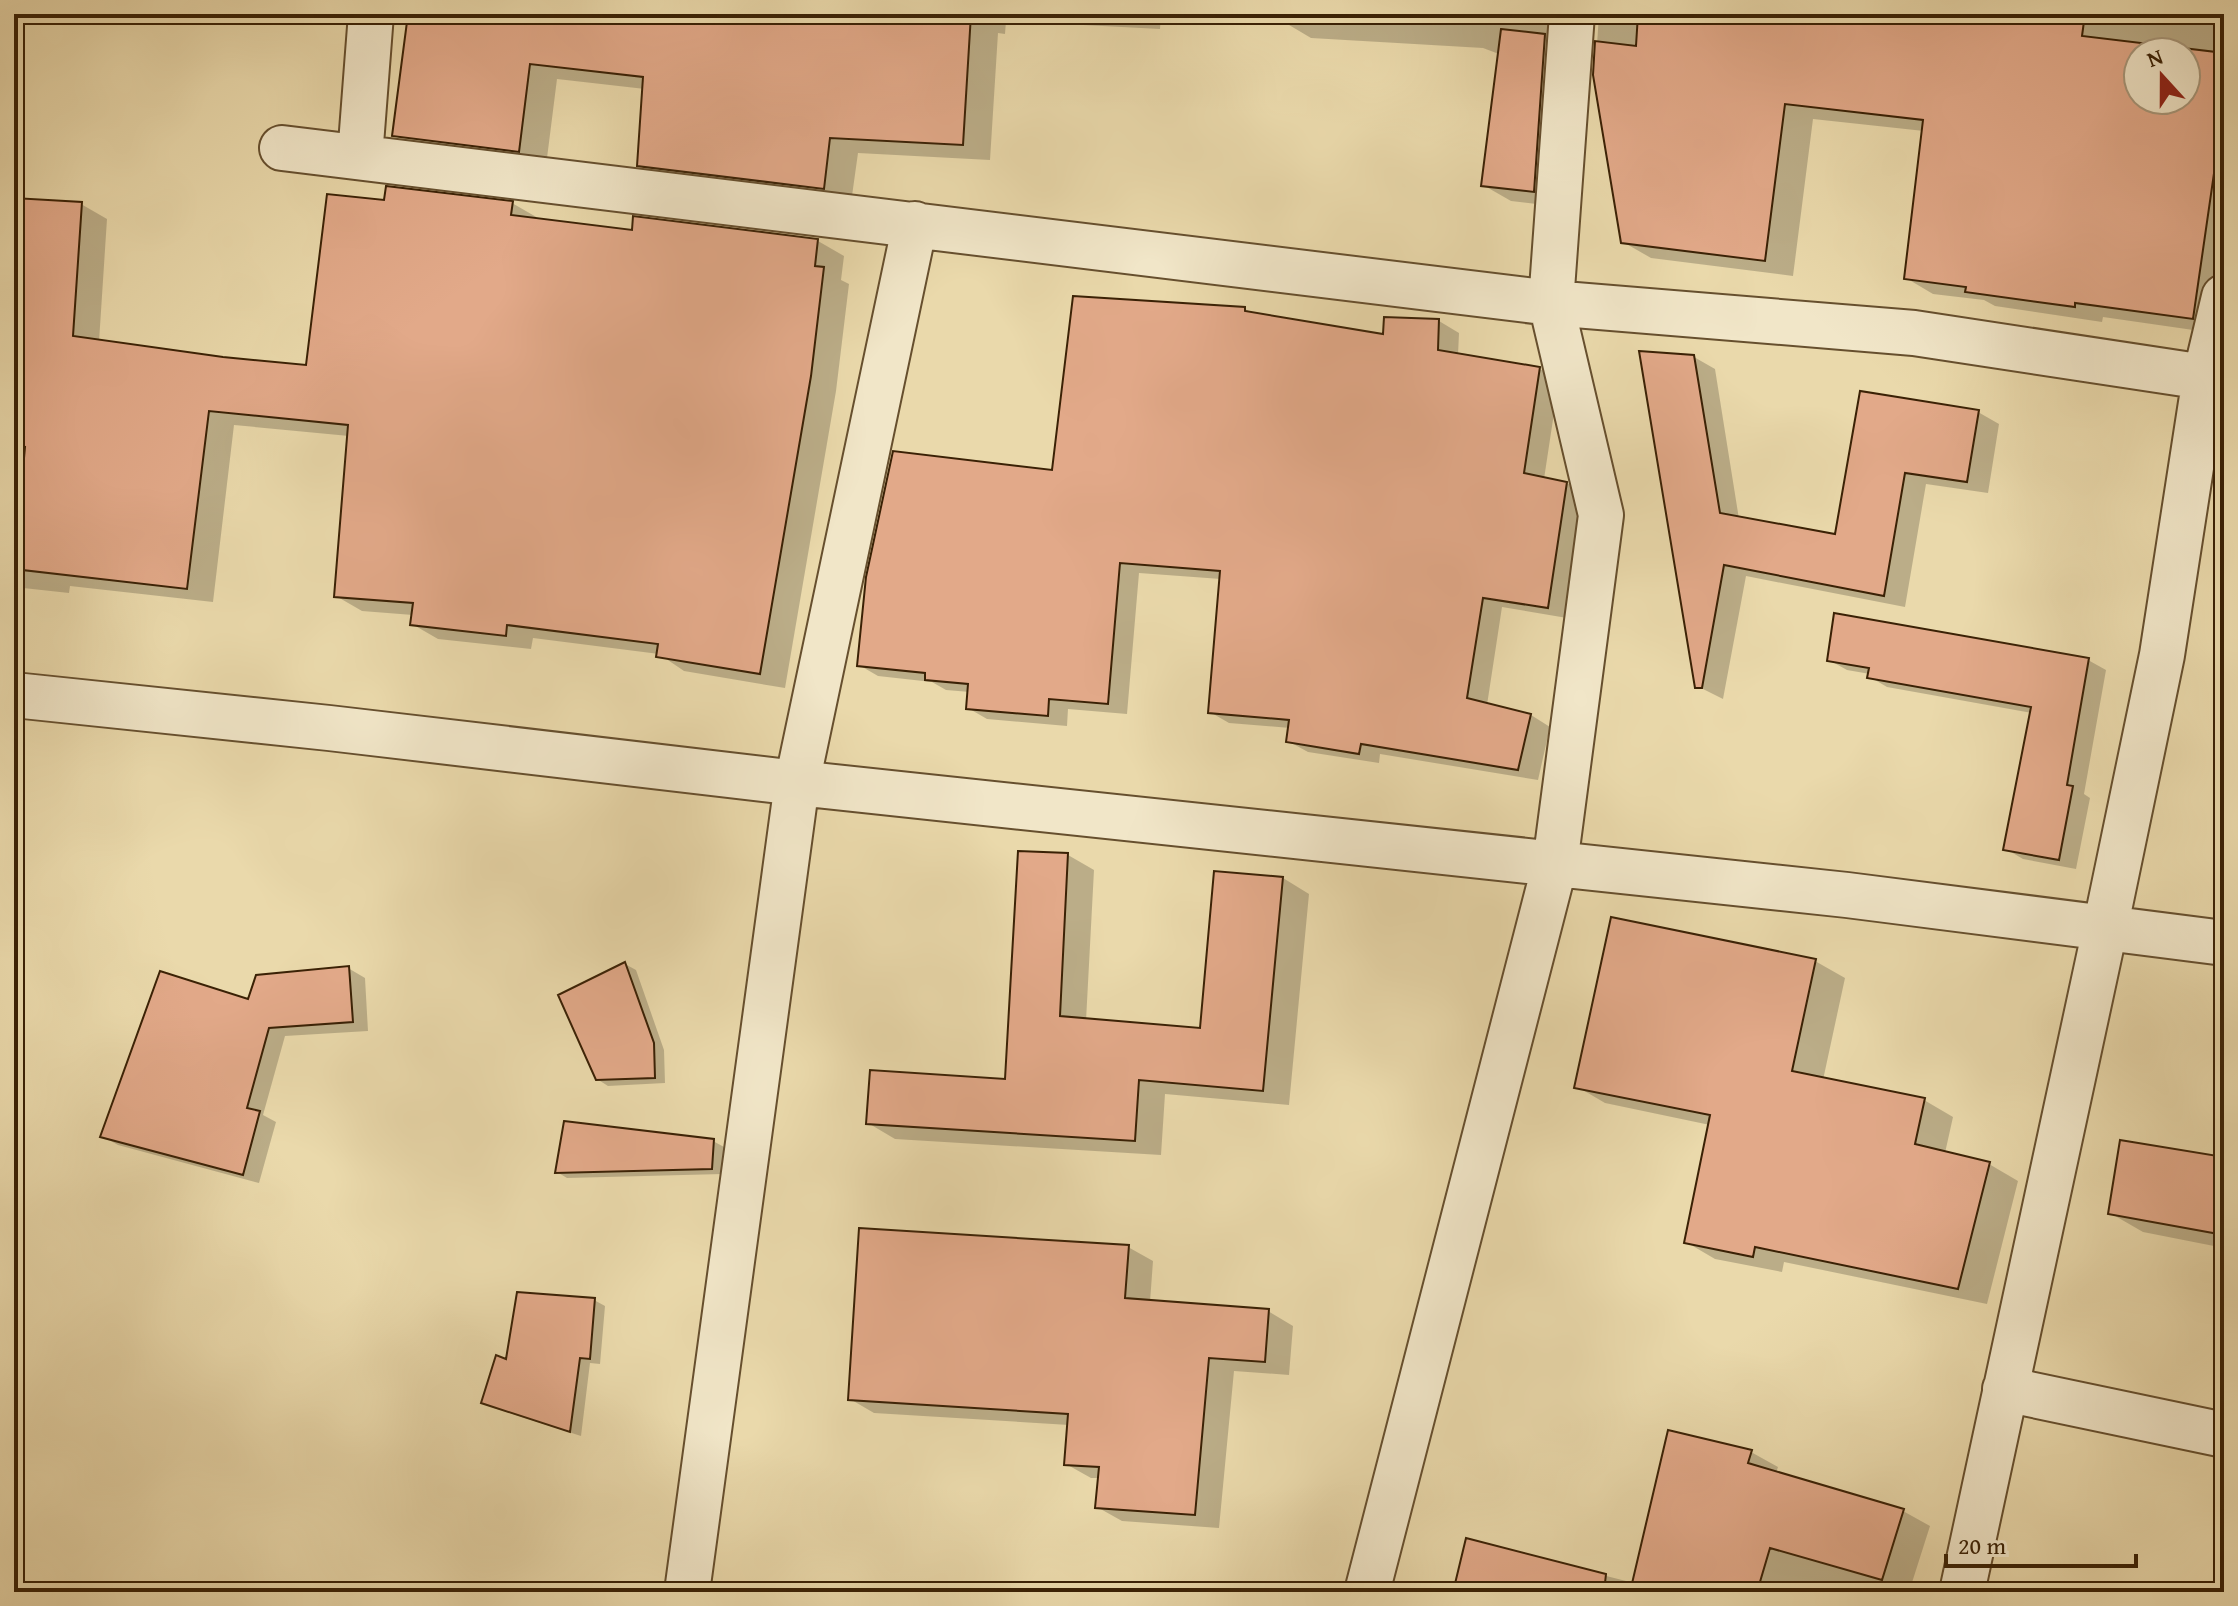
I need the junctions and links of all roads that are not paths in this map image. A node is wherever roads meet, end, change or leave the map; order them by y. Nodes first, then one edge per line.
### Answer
1 (371, 14) edge
2 (1572, 14) edge
3 (282, 148) dead end
4 (360, 157) junction
5 (915, 224) junction
6 (2224, 297) edge
7 (1551, 303) junction
8 (2214, 378) edge
9 (14, 695) edge
10 (797, 783) junction
11 (1555, 864) junction
12 (2105, 929) junction
13 (2224, 943) edge
14 (2005, 1389) junction
15 (2224, 1435) edge
16 (687, 1592) edge
17 (1367, 1592) edge
18 (1962, 1592) edge

1 - 4 street
2 - 7 street
3 - 4 street
4 - 5 street
5 - 7 street
5 - 10 street
6 - 8 street
7 - 8 street
7 - 11 street
8 - 12 street
9 - 10 street
10 - 11 street
10 - 16 street
11 - 12 street
11 - 17 street
12 - 13 street
12 - 14 street
14 - 15 street
14 - 18 street

